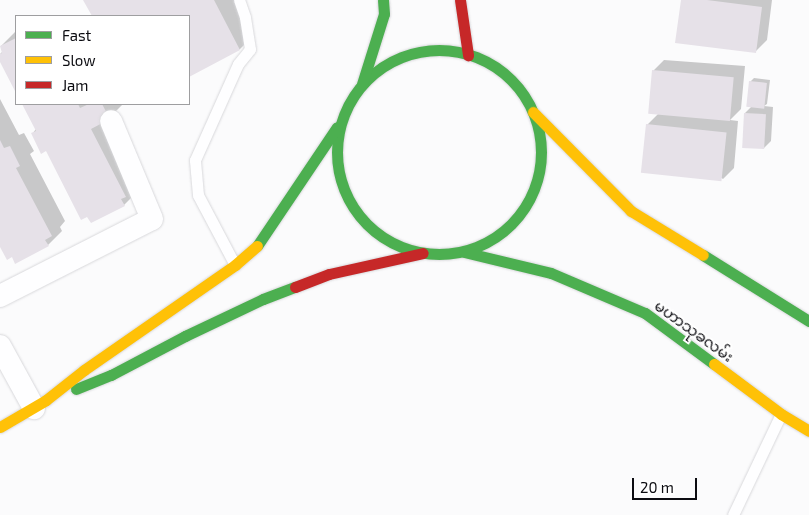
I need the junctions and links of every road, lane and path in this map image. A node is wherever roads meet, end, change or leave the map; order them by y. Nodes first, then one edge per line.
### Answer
1 (239, 0) edge
2 (383, 0) edge
3 (460, 0) edge
4 (468, 55) junction
5 (362, 84) junction
6 (533, 112) junction
7 (111, 121) dead end
8 (341, 121) junction
9 (464, 252) junction
10 (423, 253) junction
11 (235, 265) junction
12 (0, 296) edge
13 (809, 321) edge
14 (0, 346) edge
15 (40, 404) junction
16 (781, 414) junction
17 (0, 427) edge
18 (809, 431) edge
19 (733, 515) edge

1 - 11 lane
2 - 5 main road
3 - 4 main road
4 - 5 main road
4 - 6 main road
5 - 8 main road
6 - 9 main road
6 - 13 main road
7 - 12 street
8 - 10 main road
8 - 11 main road
9 - 10 main road
9 - 16 main road, မဟာသုခလမ်း
10 - 15 main road
11 - 15 main road
14 - 15 street
15 - 17 main road
16 - 18 main road, မဟာသုခလမ်း
16 - 19 lane

